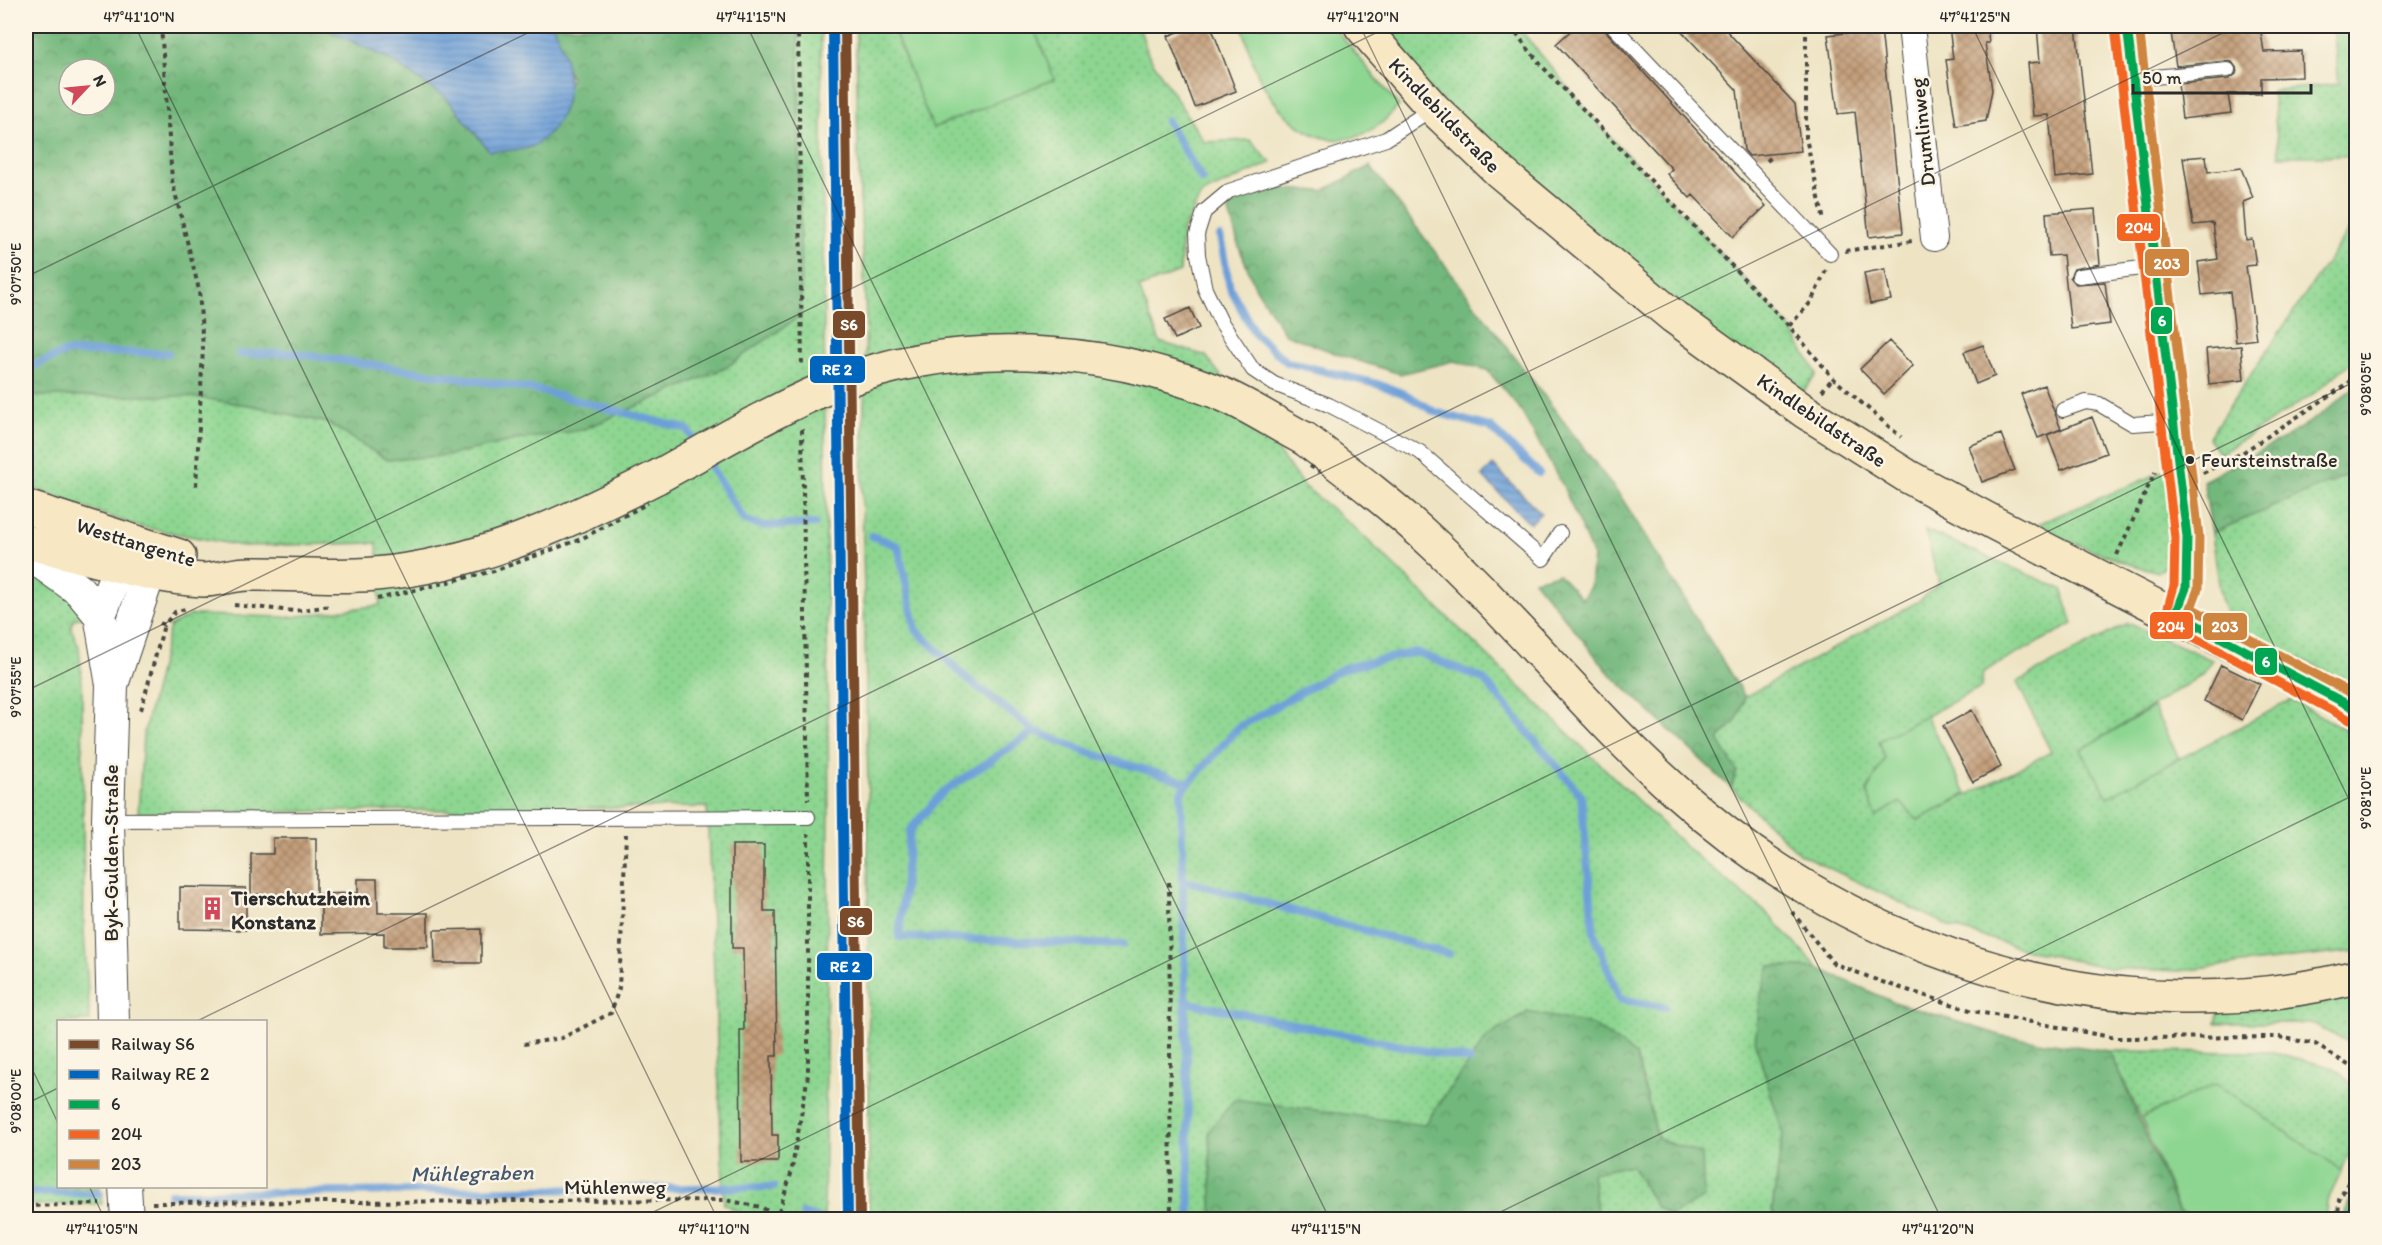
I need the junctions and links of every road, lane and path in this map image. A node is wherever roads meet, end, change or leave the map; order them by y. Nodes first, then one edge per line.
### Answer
1 (161, 26) edge
2 (798, 26) edge
3 (1361, 26) edge
4 (1510, 26) edge
5 (1613, 26) edge
6 (1806, 26) edge
7 (1911, 26) edge
8 (2127, 26) edge
9 (2228, 70) dead end
10 (2133, 79) junction
11 (1433, 108) junction
12 (1934, 238) joint
13 (1830, 254) junction
14 (2157, 266) junction
15 (2079, 276) dead end
16 (1789, 326) junction
17 (2356, 374) edge
18 (802, 379) dead end
19 (2063, 410) dead end
20 (2175, 421) junction
21 (802, 422) dead end
22 (1907, 442) dead end
23 (1302, 449) junction
24 (2156, 470) dead end
25 (1320, 472) dead end
26 (2181, 485) junction
27 (196, 487) dead end
28 (659, 498) dead end
29 (26, 507) edge
30 (1560, 533) dead end
31 (26, 542) edge
32 (26, 552) edge
33 (2115, 559) dead end
34 (137, 560) junction
35 (372, 592) junction
36 (223, 604) dead end
37 (341, 604) dead end
38 (192, 606) dead end
39 (2176, 614) junction
40 (100, 615) junction
41 (150, 620) junction
42 (112, 685) junction
43 (2356, 708) edge
44 (140, 712) dead end
45 (808, 817) junction
46 (627, 818) junction
47 (108, 820) junction
48 (1169, 882) dead end
49 (2356, 977) edge
50 (113, 1020) edge
51 (524, 1044) dead end
52 (2356, 1167) edge
53 (126, 1203) edge
54 (26, 1206) edge
55 (777, 1217) edge
56 (783, 1220) edge
57 (1171, 1220) edge
58 (2338, 1220) edge

1 - 27 path
2 - 18 path
3 - 11 main road, Kindlebildstraße
4 - 16 path
5 - 13 lane
6 - 13 path
7 - 12 street, Drumlinweg
8 - 10 street
9 - 10 lane
10 - 14 street
11 - 30 lane
11 - 39 main road, Kindlebildstraße
12 - 13 path
13 - 16 path
14 - 15 lane
14 - 20 street
16 - 22 path
17 - 26 path
19 - 20 lane
20 - 26 street
21 - 45 path
23 - 25 path, bridge
23 - 35 main road, Westtangente, bridge
23 - 49 main road, Westtangente
24 - 33 path
26 - 39 street
28 - 35 path, bridge
29 - 34 main road, Westtangente
31 - 34 main road, Westtangente
32 - 40 street
34 - 35 main road, Westtangente
34 - 40 street
34 - 41 street, Byk-Gulden-Straße
36 - 37 path
38 - 41 path
39 - 43 main road, Kindlebildstraße
40 - 42 street, Byk-Gulden-Straße
41 - 42 street, Byk-Gulden-Straße
41 - 44 path
42 - 47 street, Byk-Gulden-Straße
45 - 46 lane
45 - 55 path
46 - 47 lane
46 - 51 path
47 - 50 street, Byk-Gulden-Straße
48 - 57 path
52 - 58 path
53 - 54 path, Mühlenweg
53 - 55 path, Mühlenweg
55 - 56 path, Mühlenweg

